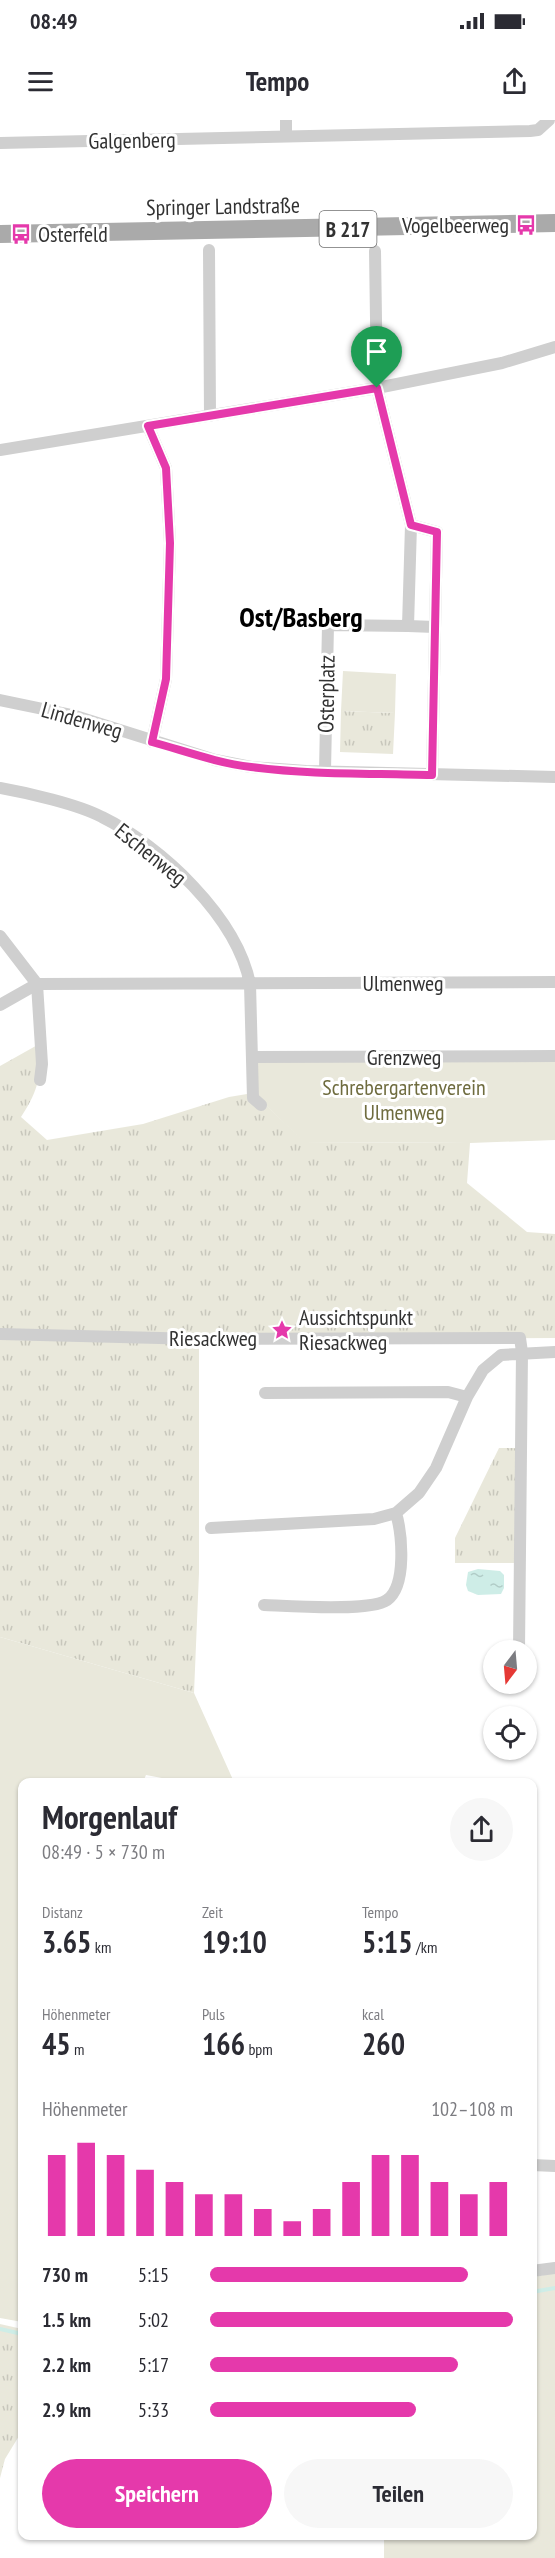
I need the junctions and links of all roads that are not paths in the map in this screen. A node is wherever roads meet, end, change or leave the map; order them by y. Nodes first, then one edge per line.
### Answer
1 (286, 120) edge
2 (549, 120) edge
3 (286, 136) junction
4 (0, 143) edge
5 (555, 224) edge
6 (0, 234) edge
7 (209, 250) dead end
8 (375, 251) dead end
9 (555, 347) edge
10 (377, 388) junction
11 (210, 416) junction
12 (148, 426) junction
13 (0, 450) edge
14 (411, 525) junction
15 (408, 626) junction
16 (435, 627) junction
17 (0, 700) edge
18 (152, 742) junction
19 (325, 771) junction
20 (432, 775) junction
21 (555, 777) edge
22 (0, 788) edge
23 (0, 936) edge
24 (555, 981) edge
25 (37, 984) junction
26 (250, 984) junction
27 (0, 1005) edge
28 (555, 1056) edge
29 (252, 1057) junction
30 (40, 1080) dead end
31 (261, 1105) dead end
32 (0, 1334) edge
33 (522, 1352) junction
34 (555, 1352) edge
35 (265, 1393) dead end
36 (466, 1397) junction
37 (396, 1513) junction
38 (211, 1528) dead end
39 (264, 1605) dead end
40 (519, 1640) edge
41 (537, 2165) edge
42 (555, 2166) edge
43 (555, 2268) edge
44 (537, 2270) edge

1 - 3 street
2 - 3 street, Galgenberg
3 - 4 street, Galgenberg
5 - 6 main road, Springer Landstraße / B 217
7 - 11 street
8 - 10 street
9 - 10 street
10 - 11 street
10 - 14 street
11 - 12 street
12 - 13 street
12 - 18 street
14 - 15 street
14 - 16 street
15 - 16 street, Osterplatz
15 - 19 street, Osterplatz
16 - 20 street
17 - 18 street, Lindenweg
18 - 19 street, Lindenweg
19 - 20 street, Lindenweg
20 - 21 street, Lindenweg
22 - 26 street, Eschenweg
23 - 25 street
24 - 26 street, Ulmenweg
25 - 26 street, Ulmenweg
25 - 27 street
25 - 30 street
26 - 29 street
28 - 29 street, Grenzweg
29 - 31 street
32 - 33 street, Riesackweg
33 - 34 street
33 - 36 street
33 - 40 street
35 - 36 street
36 - 37 street
37 - 38 street
37 - 39 street
41 - 42 street
43 - 44 street

